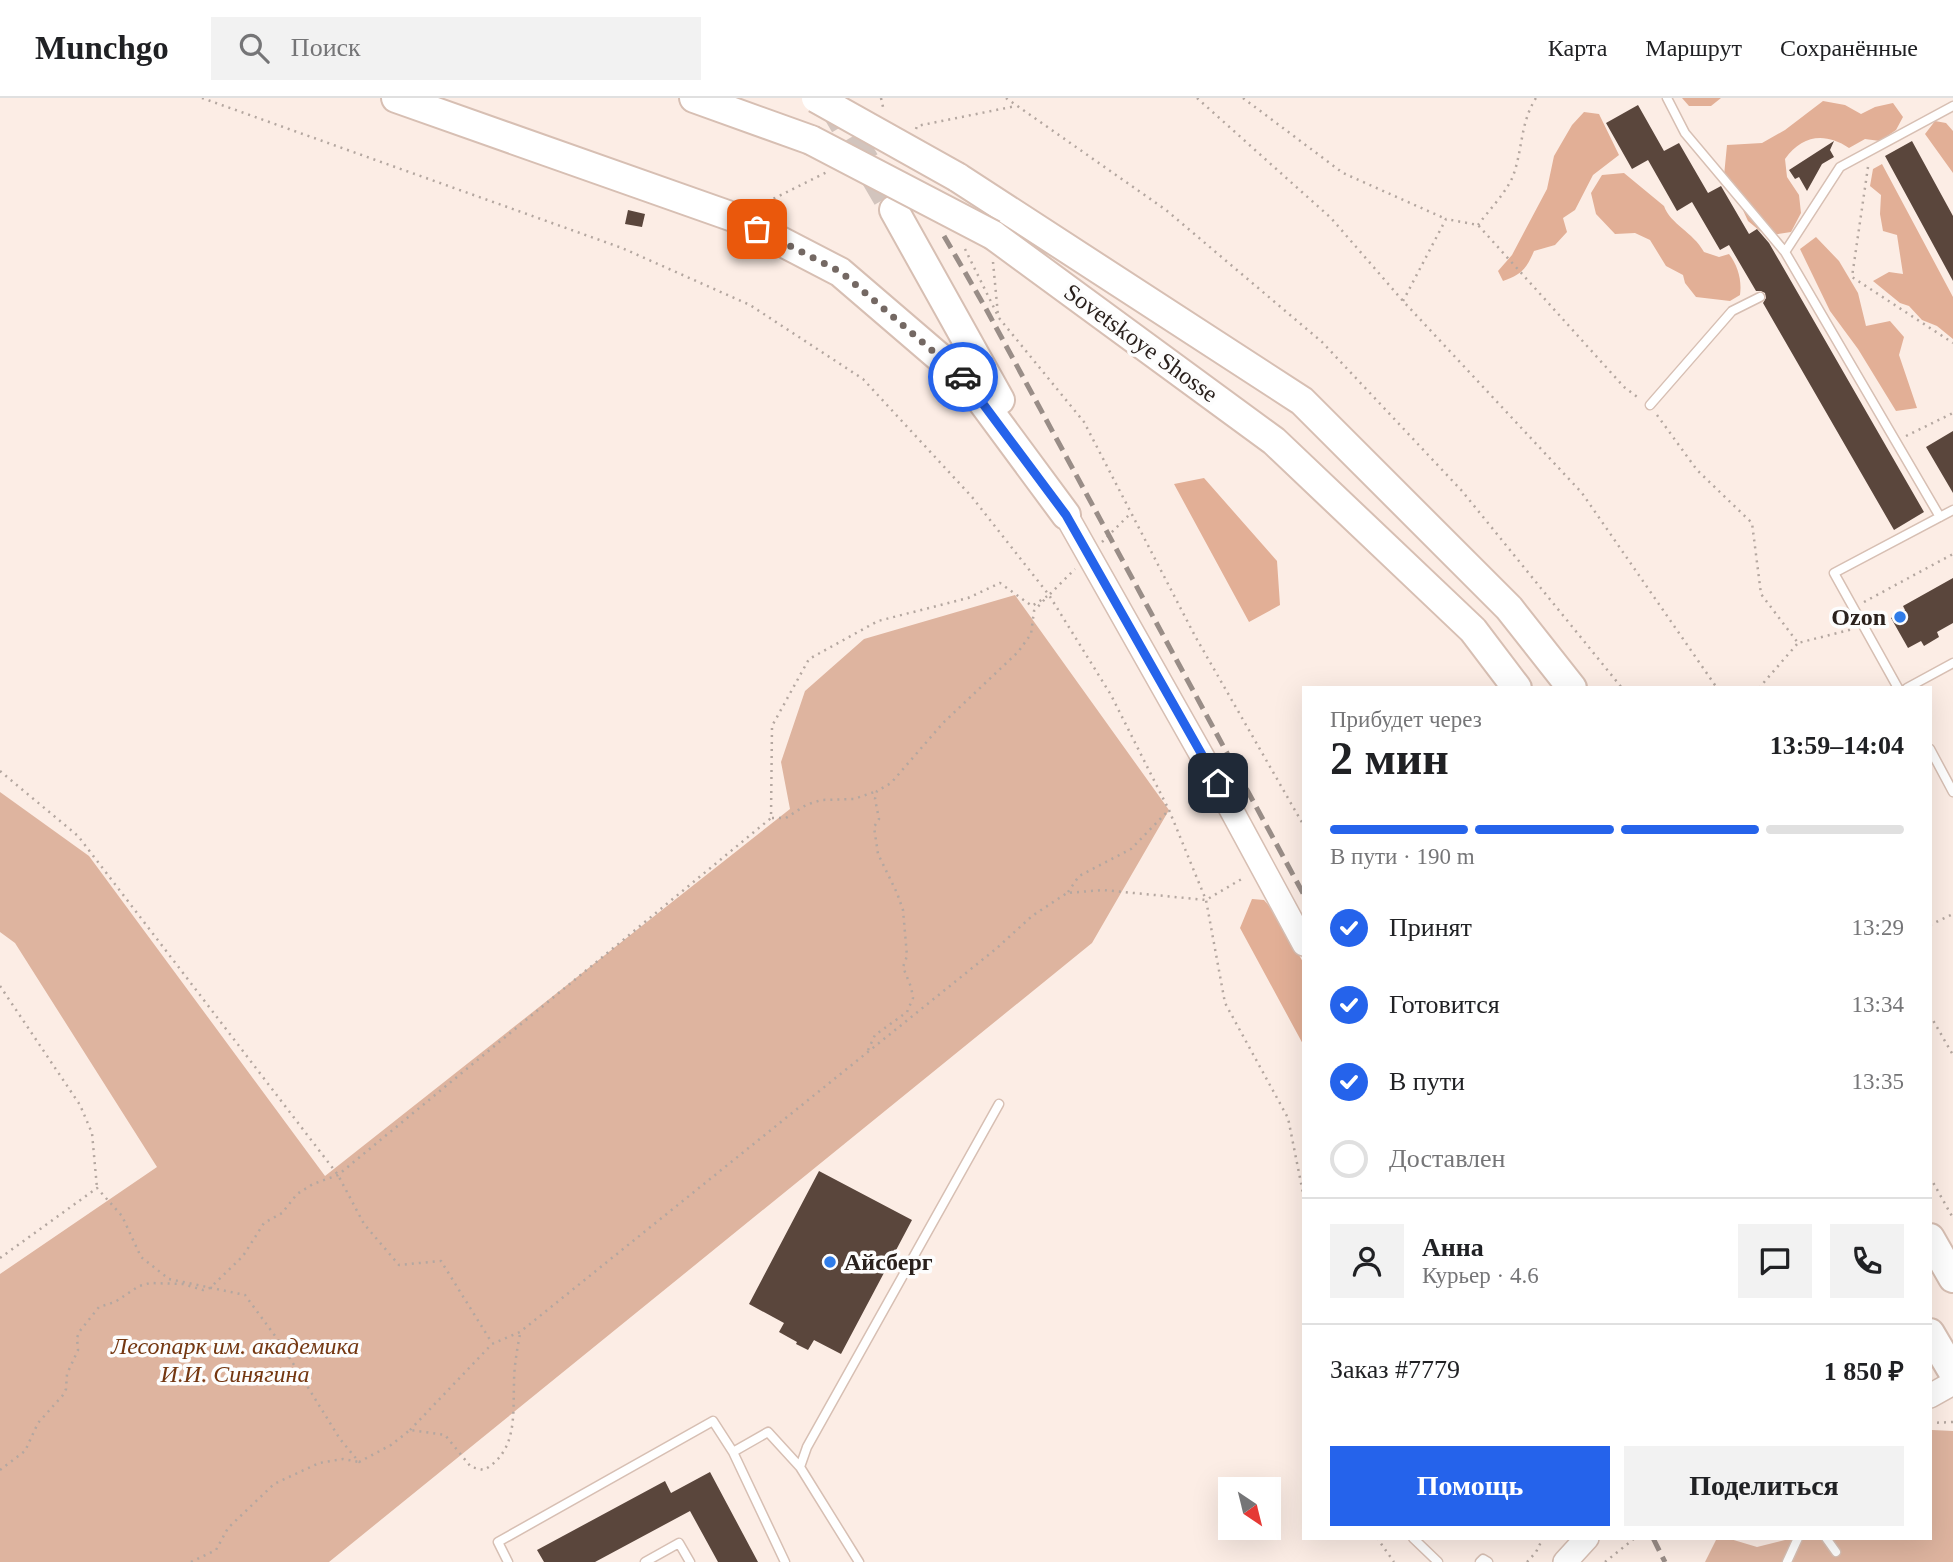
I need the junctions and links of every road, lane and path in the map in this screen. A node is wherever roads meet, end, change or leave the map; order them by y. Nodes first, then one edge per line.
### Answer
1 (202, 98) edge
2 (396, 98) edge
3 (694, 98) edge
4 (816, 98) edge
5 (881, 98) edge
6 (1006, 98) edge
7 (1197, 98) edge
8 (1243, 98) edge
9 (1536, 98) edge
10 (1667, 98) edge
11 (1016, 106) junction
12 (1953, 106) edge
13 (883, 107) dead end
14 (917, 126) dead end
15 (1870, 150) junction
16 (825, 173) dead end
17 (894, 209) tunnel mouth
18 (736, 218) junction
19 (1446, 219) junction
20 (1478, 225) junction
21 (965, 249) dead end
22 (1785, 252) junction
23 (994, 265) dead end
24 (1760, 297) dead end
25 (1403, 301) junction
26 (999, 318) junction
27 (1953, 343) edge
28 (1650, 405) junction
29 (1953, 413) edge
30 (1895, 441) junction
31 (1953, 510) edge
32 (1066, 515) junction
33 (1940, 517) junction
34 (1953, 554) edge
35 (1049, 595) junction
36 (1853, 608) junction
37 (1863, 626) junction
38 (1798, 643) junction
39 (1953, 663) edge
40 (1515, 686) edge
41 (1570, 686) edge
42 (1620, 686) edge
43 (1716, 686) edge
44 (1761, 686) edge
45 (1897, 686) edge
46 (1911, 686) edge
47 (1932, 753) edge
48 (0, 771) edge
49 (877, 791) junction
50 (1953, 792) edge
51 (1169, 810) junction
52 (771, 818) junction
53 (1302, 823) edge
54 (1263, 866) junction
55 (1067, 893) junction
56 (1206, 900) junction
57 (1953, 914) edge
58 (1932, 924) edge
59 (1302, 940) edge
60 (0, 986) edge
61 (1932, 1018) edge
62 (867, 1053) junction
63 (1953, 1055) edge
64 (999, 1104) dead end
65 (338, 1175) junction
66 (1932, 1181) edge
67 (97, 1188) junction
68 (1302, 1188) edge
69 (1953, 1218) edge
70 (1932, 1241) edge
71 (0, 1258) edge
72 (1953, 1278) edge
73 (210, 1288) junction
74 (520, 1332) junction
75 (1932, 1336) edge
76 (492, 1344) junction
77 (1953, 1372) edge
78 (1953, 1383) edge
79 (1932, 1395) edge
80 (1953, 1422) edge
81 (1932, 1423) edge
82 (410, 1430) junction
83 (733, 1452) junction
84 (359, 1462) junction
85 (800, 1467) junction
86 (0, 1470) edge
87 (1378, 1540) edge
88 (1415, 1540) edge
89 (1541, 1540) edge
90 (1585, 1540) edge
91 (1632, 1540) edge
92 (1797, 1540) edge
93 (1827, 1540) edge
94 (1836, 1552) dead end
95 (191, 1562) edge
96 (508, 1562) edge
97 (645, 1562) edge
98 (690, 1562) edge
99 (785, 1562) edge
100 (859, 1562) edge
101 (1394, 1562) edge
102 (1438, 1562) edge
103 (1480, 1562) edge
104 (1488, 1562) edge
105 (1527, 1562) edge
106 (1565, 1562) edge
107 (1605, 1562) edge
108 (1787, 1562) edge

1 - 35 path
2 - 18 highway
3 - 40 highway, Sovetskoye Shosse, bridge
4 - 41 highway, Sovetskoye Shosse, bridge
5 - 13 path
6 - 11 path
7 - 25 path
8 - 19 path
9 - 20 path
10 - 22 lane
11 - 14 path
11 - 42 path
12 - 15 lane
15 - 22 lane
15 - 27 path
16 - 18 path
17 - 32 highway
18 - 32 highway
19 - 20 path
19 - 25 path
20 - 28 path
21 - 26 path
22 - 30 lane
23 - 26 path
24 - 28 lane
25 - 43 path
26 - 53 path
28 - 38 path
29 - 30 path
30 - 33 lane
31 - 33 lane
32 - 54 street
33 - 36 lane
34 - 36 path
35 - 49 path
35 - 51 path
35 - 52 path
36 - 37 lane
37 - 38 path
37 - 45 lane
38 - 44 path
39 - 46 lane
47 - 50 lane
48 - 65 path
49 - 52 path
49 - 62 path
51 - 55 path
51 - 56 path
52 - 65 path
54 - 56 path
54 - 59 street
55 - 56 path
55 - 62 path
56 - 68 path
57 - 58 path
60 - 67 path
61 - 63 path
62 - 74 path
64 - 85 lane
65 - 73 path
65 - 76 path
66 - 69 path
67 - 71 path
67 - 73 path
70 - 72 highway
73 - 84 path
73 - 86 path
74 - 76 path
74 - 82 path
75 - 77 highway
76 - 82 path
78 - 79 street
80 - 81 path
82 - 84 path
83 - 85 lane
83 - 96 lane
83 - 99 lane
84 - 95 path
85 - 100 lane
87 - 101 path
88 - 102 lane
89 - 105 path
90 - 106 street
91 - 107 path
92 - 108 lane
93 - 94 lane
97 - 98 lane
103 - 104 lane

